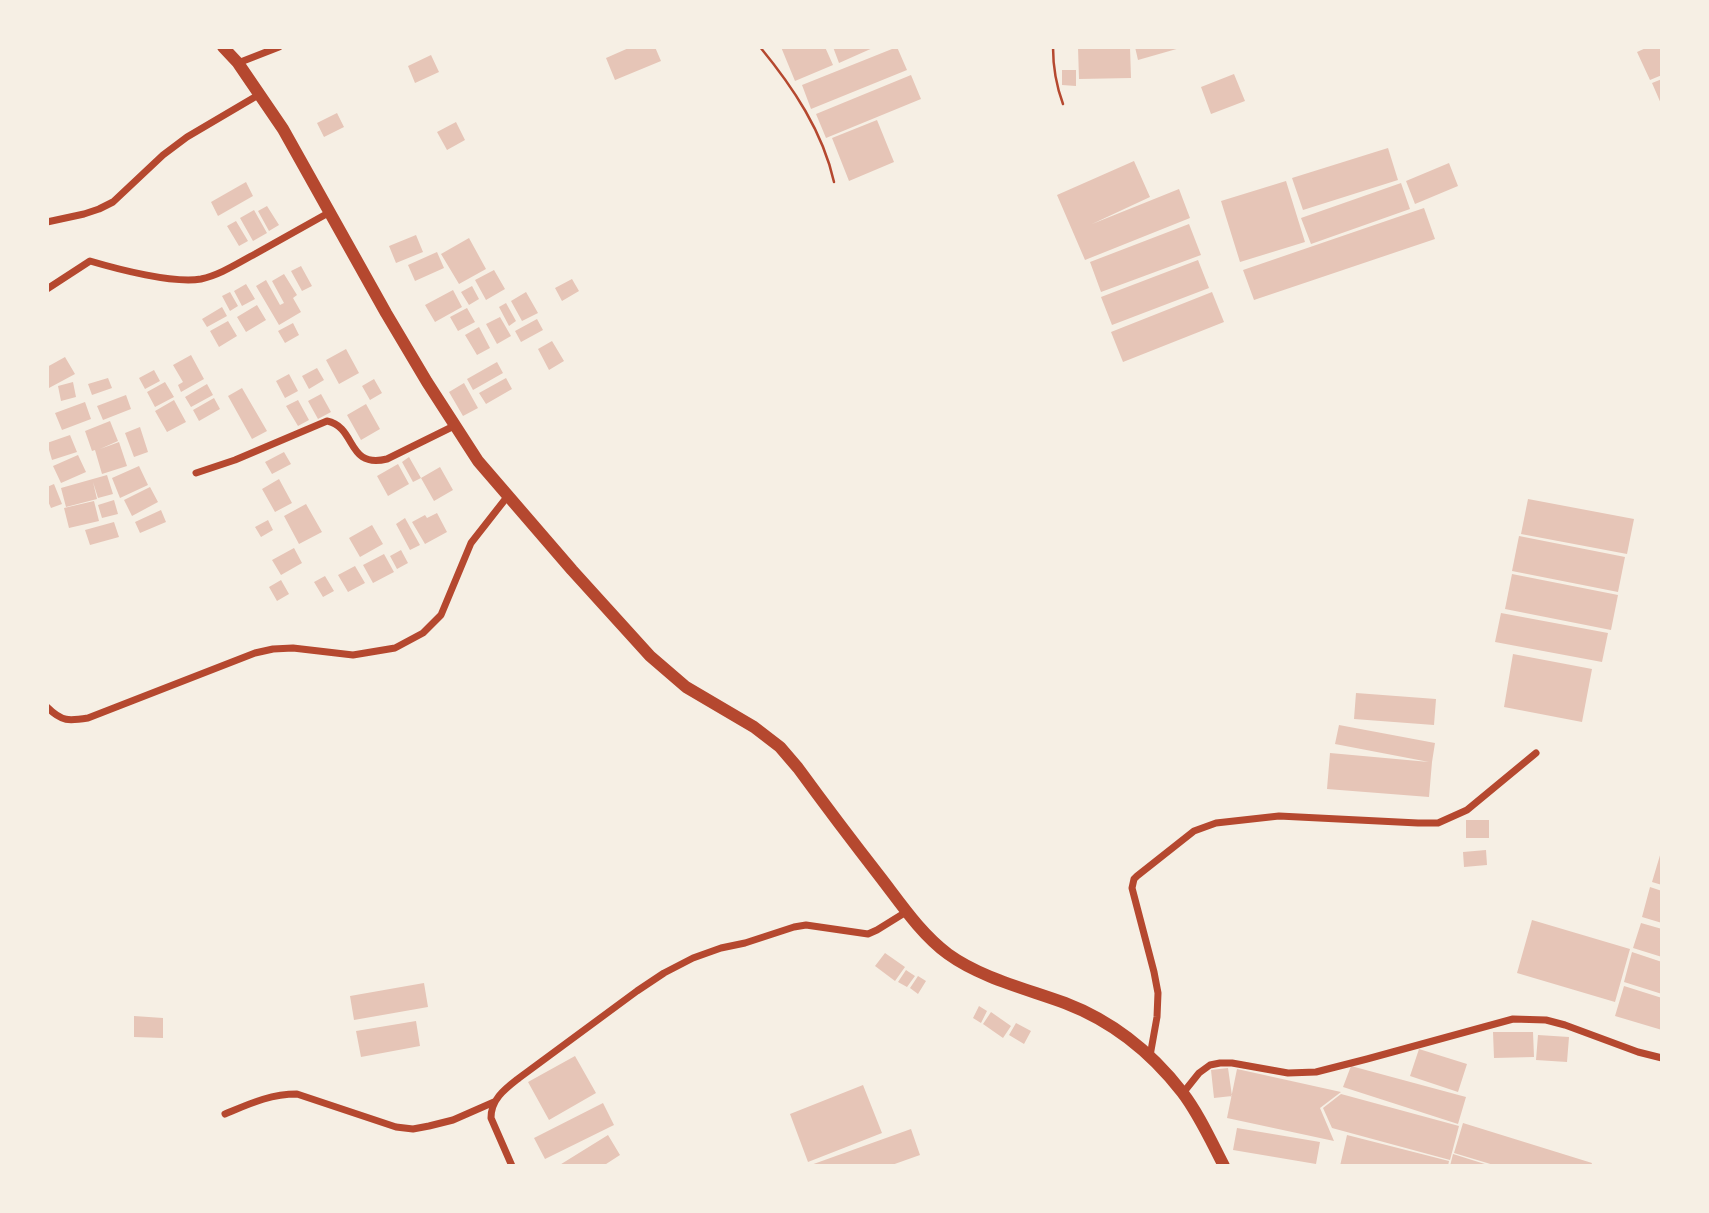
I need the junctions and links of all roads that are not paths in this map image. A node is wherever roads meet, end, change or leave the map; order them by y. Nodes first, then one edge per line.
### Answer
1 (223, 47) edge
2 (279, 47) edge
3 (238, 63) junction
4 (261, 94) junction
5 (331, 212) junction
6 (47, 222) edge
7 (47, 289) edge
8 (454, 426) junction
9 (196, 473) dead end
10 (508, 497) junction
11 (47, 707) edge
12 (1536, 753) dead end
13 (906, 912) junction
14 (1150, 1056) junction
15 (1662, 1058) edge
16 (1182, 1093) junction
17 (494, 1102) junction
18 (225, 1114) dead end
19 (512, 1166) edge
20 (1224, 1166) edge

1 - 3 street
2 - 3 street
3 - 4 street
4 - 5 street
4 - 6 street
5 - 7 street
5 - 8 street
8 - 9 street
8 - 10 street
10 - 11 street
10 - 13 street
12 - 14 street
13 - 14 street
13 - 17 street
14 - 16 street
15 - 16 street
16 - 20 street
17 - 18 street
17 - 19 street

